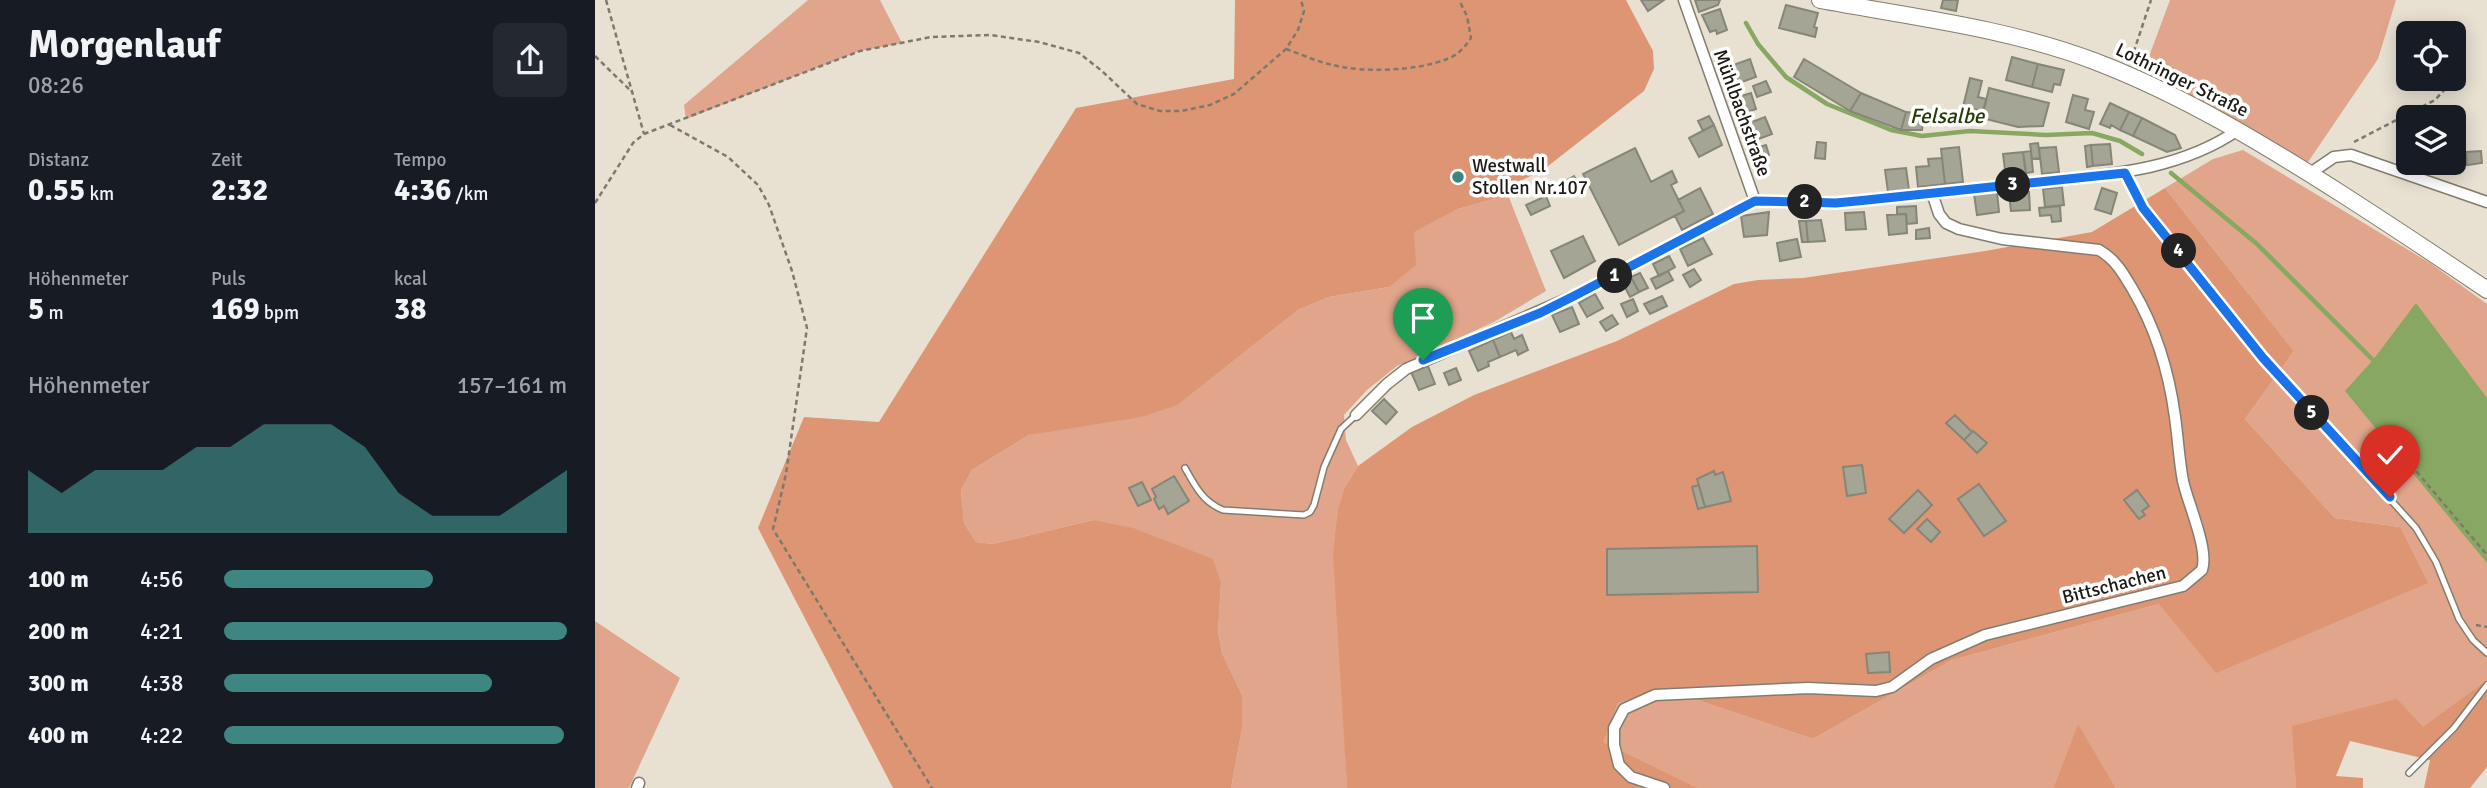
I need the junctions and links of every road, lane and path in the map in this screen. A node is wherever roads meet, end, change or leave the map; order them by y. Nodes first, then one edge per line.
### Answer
1 (606, 0) edge
2 (1301, 0) edge
3 (1458, 0) edge
4 (1683, 0) edge
5 (1820, 0) edge
6 (2151, 0) edge
7 (1286, 49) junction
8 (595, 56) edge
9 (2126, 74) junction
10 (2443, 91) edge
11 (633, 93) junction
12 (670, 125) junction
13 (2238, 130) junction
14 (645, 134) junction
15 (2343, 155) junction
16 (2125, 173) junction
17 (2309, 174) junction
18 (1932, 193) junction
19 (1755, 201) junction
20 (2487, 202) edge
21 (595, 203) edge
22 (2487, 290) edge
23 (1356, 415) joint
24 (2411, 465) dead end
25 (1185, 468) dead end
26 (2487, 555) edge
27 (2487, 653) edge
28 (2487, 685) edge
29 (2409, 773) dead end
30 (932, 788) edge
31 (1664, 788) edge

1 - 11 path
2 - 7 path
3 - 7 path
4 - 19 street, Mühlbachstraße
5 - 9 main road, Lothringer Straße
6 - 9 path
7 - 12 path
8 - 11 path
9 - 13 main road, Lothringer Straße
10 - 15 path
11 - 14 path
12 - 14 path
12 - 30 path
13 - 16 street
13 - 17 main road, Lothringer Straße
14 - 21 path
15 - 17 street
15 - 20 street
16 - 18 street
16 - 27 lane
17 - 22 main road, Lothringer Straße
18 - 19 street
18 - 31 street, Bittschachen
19 - 23 street, Mühlbachstraße
23 - 25 lane, Mühlbachstraße
24 - 26 path
28 - 29 lane

